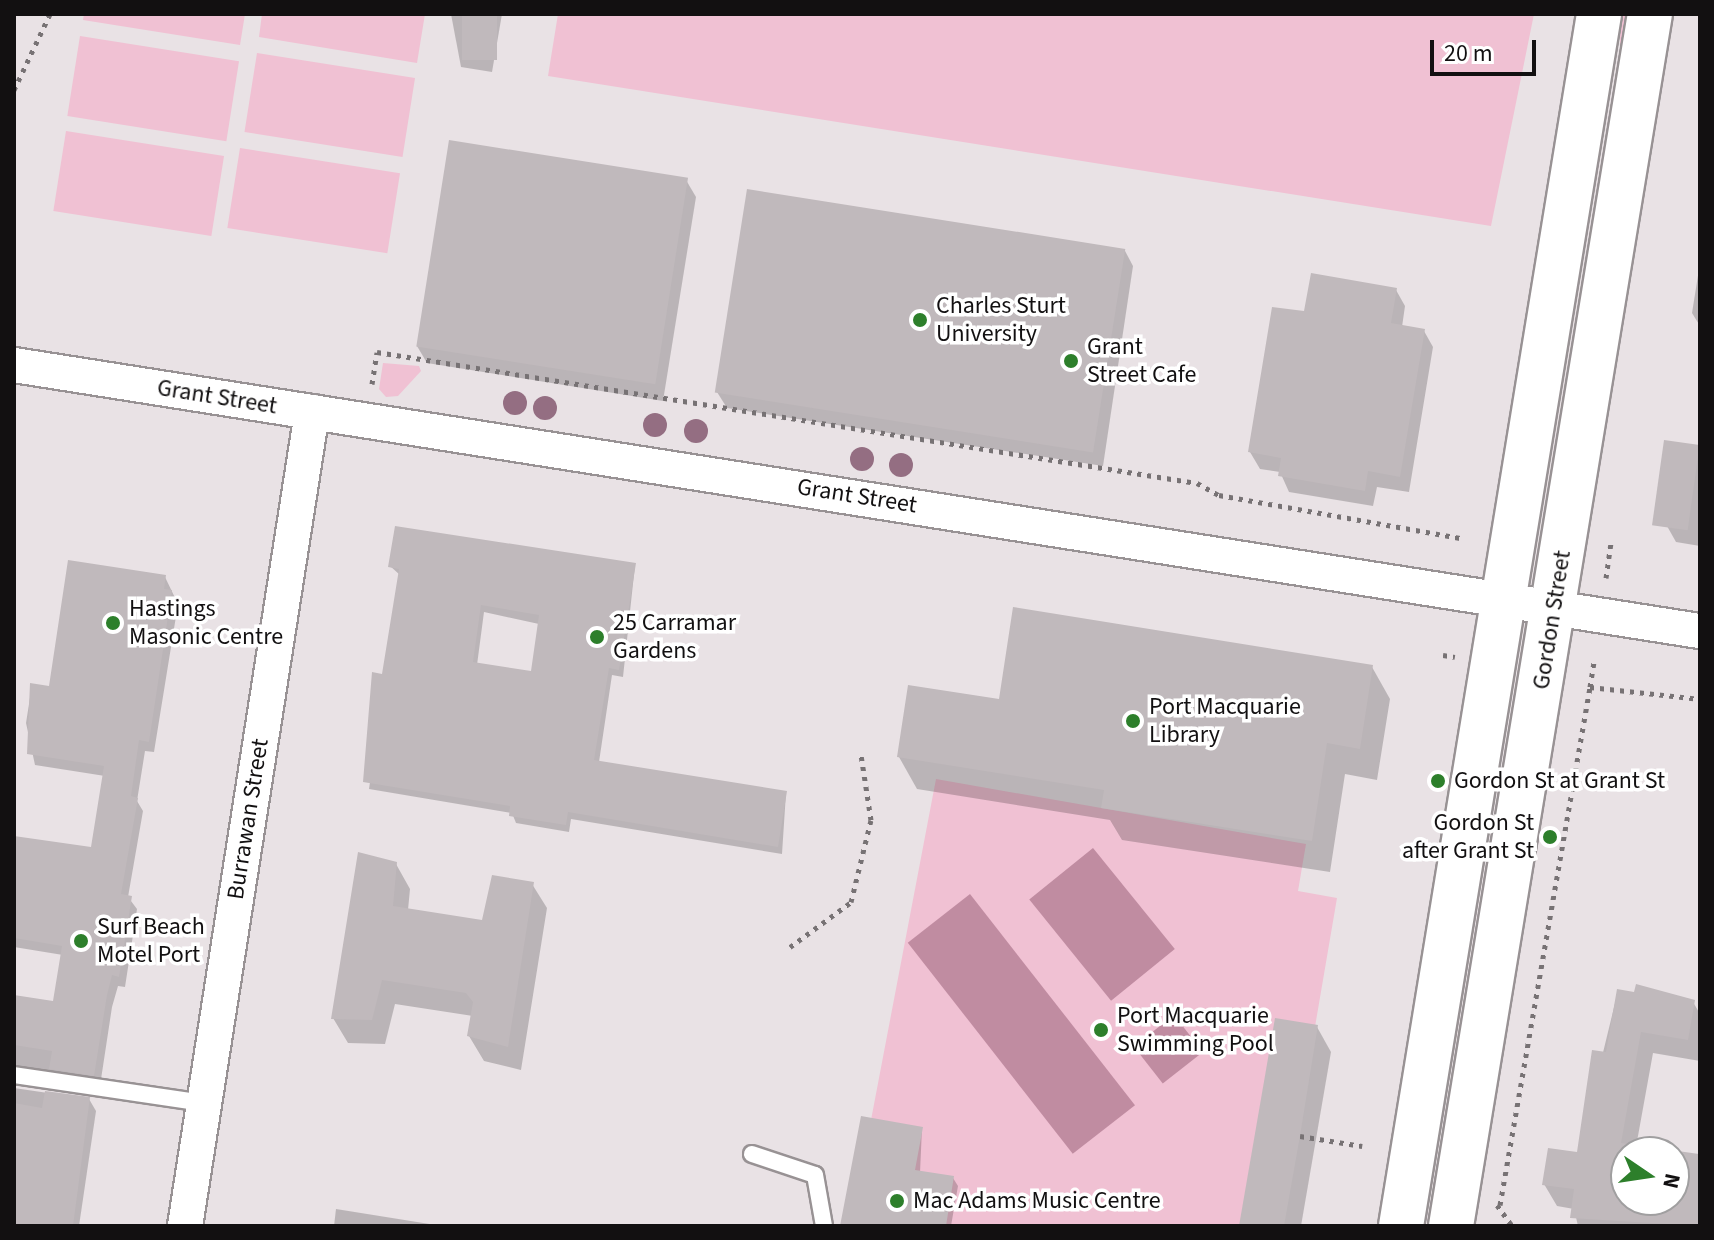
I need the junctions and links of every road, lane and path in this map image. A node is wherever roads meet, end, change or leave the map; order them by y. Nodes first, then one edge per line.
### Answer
1 (50, 14) edge
2 (1599, 14) edge
3 (1650, 14) edge
4 (14, 90) edge
5 (14, 365) edge
6 (372, 384) dead end
7 (312, 412) junction
8 (1460, 538) dead end
9 (1611, 542) dead end
10 (1606, 578) dead end
11 (1500, 600) junction
12 (1554, 608) junction
13 (1700, 631) edge
14 (1594, 661) dead end
15 (1590, 687) junction
16 (1700, 699) edge
17 (861, 755) dead end
18 (790, 947) dead end
19 (14, 1075) edge
20 (204, 1103) junction
21 (1300, 1136) dead end
22 (1362, 1146) dead end
23 (752, 1154) dead end
24 (1490, 1204) dead end
25 (1500, 1205) junction
26 (185, 1226) edge
27 (824, 1226) edge
28 (1401, 1226) edge
29 (1451, 1226) edge
30 (1512, 1226) edge

1 - 4 path
2 - 11 main road
3 - 12 main road, Gordon Street
5 - 7 street, Grant Street
6 - 8 path
7 - 11 street, Grant Street
7 - 20 street, Burrawan Street
9 - 10 path
11 - 12 street, Grant Street
11 - 28 main road
12 - 13 street, Grant Street
12 - 29 main road, Gordon Street
14 - 15 path
15 - 16 path
15 - 25 path
17 - 18 path
19 - 20 lane
20 - 26 street, Burrawan Street
21 - 22 path
23 - 27 lane
24 - 25 path
25 - 30 path

